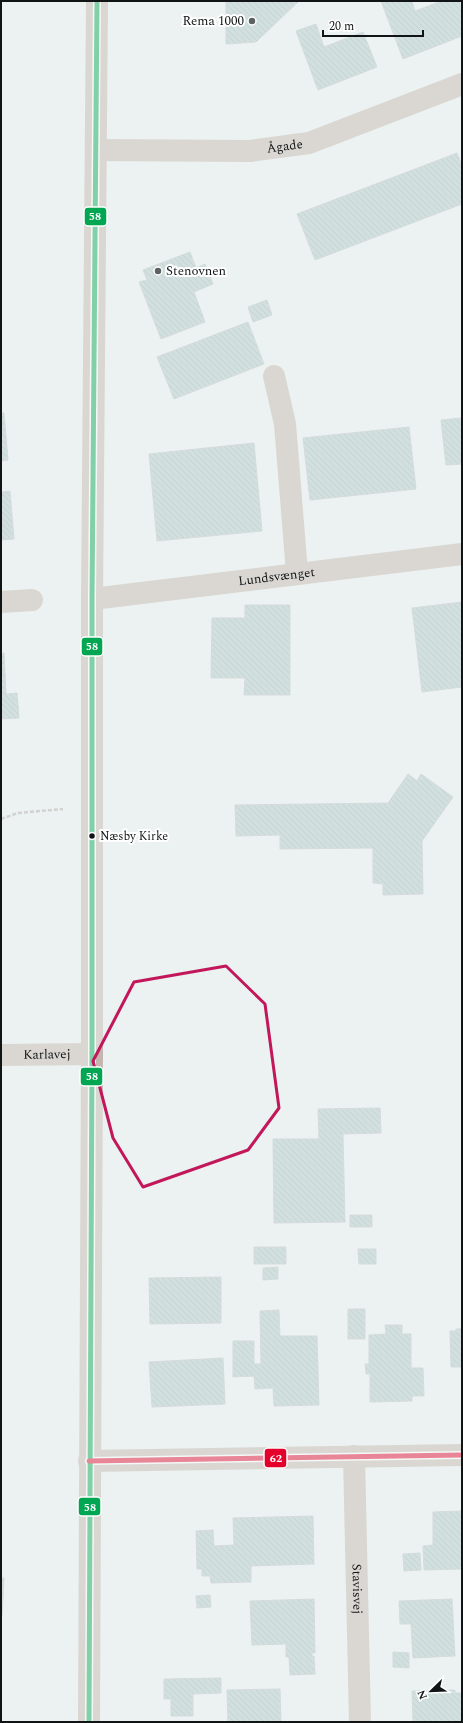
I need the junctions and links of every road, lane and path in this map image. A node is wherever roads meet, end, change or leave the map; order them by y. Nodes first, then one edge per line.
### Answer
1 (97, 1) edge
2 (462, 84) edge
3 (96, 150) junction
4 (274, 376) dead end
5 (462, 554) edge
6 (298, 574) junction
7 (92, 599) junction
8 (32, 600) dead end
9 (1, 602) edge
10 (92, 805) junction
11 (1, 819) edge
12 (92, 1054) junction
13 (1, 1055) edge
14 (462, 1455) edge
15 (354, 1456) junction
16 (89, 1461) junction
17 (89, 1722) edge
18 (360, 1722) edge

1 - 3 street
2 - 3 street, Ågade
3 - 7 street
4 - 6 street
5 - 6 street, Lundsvænget
6 - 7 street, Lundsvænget
7 - 10 street
8 - 9 street
10 - 11 path
10 - 12 street
12 - 13 street, Karlavej
12 - 16 street
14 - 15 street
15 - 16 street
15 - 18 street, Stavisvej
16 - 17 street

